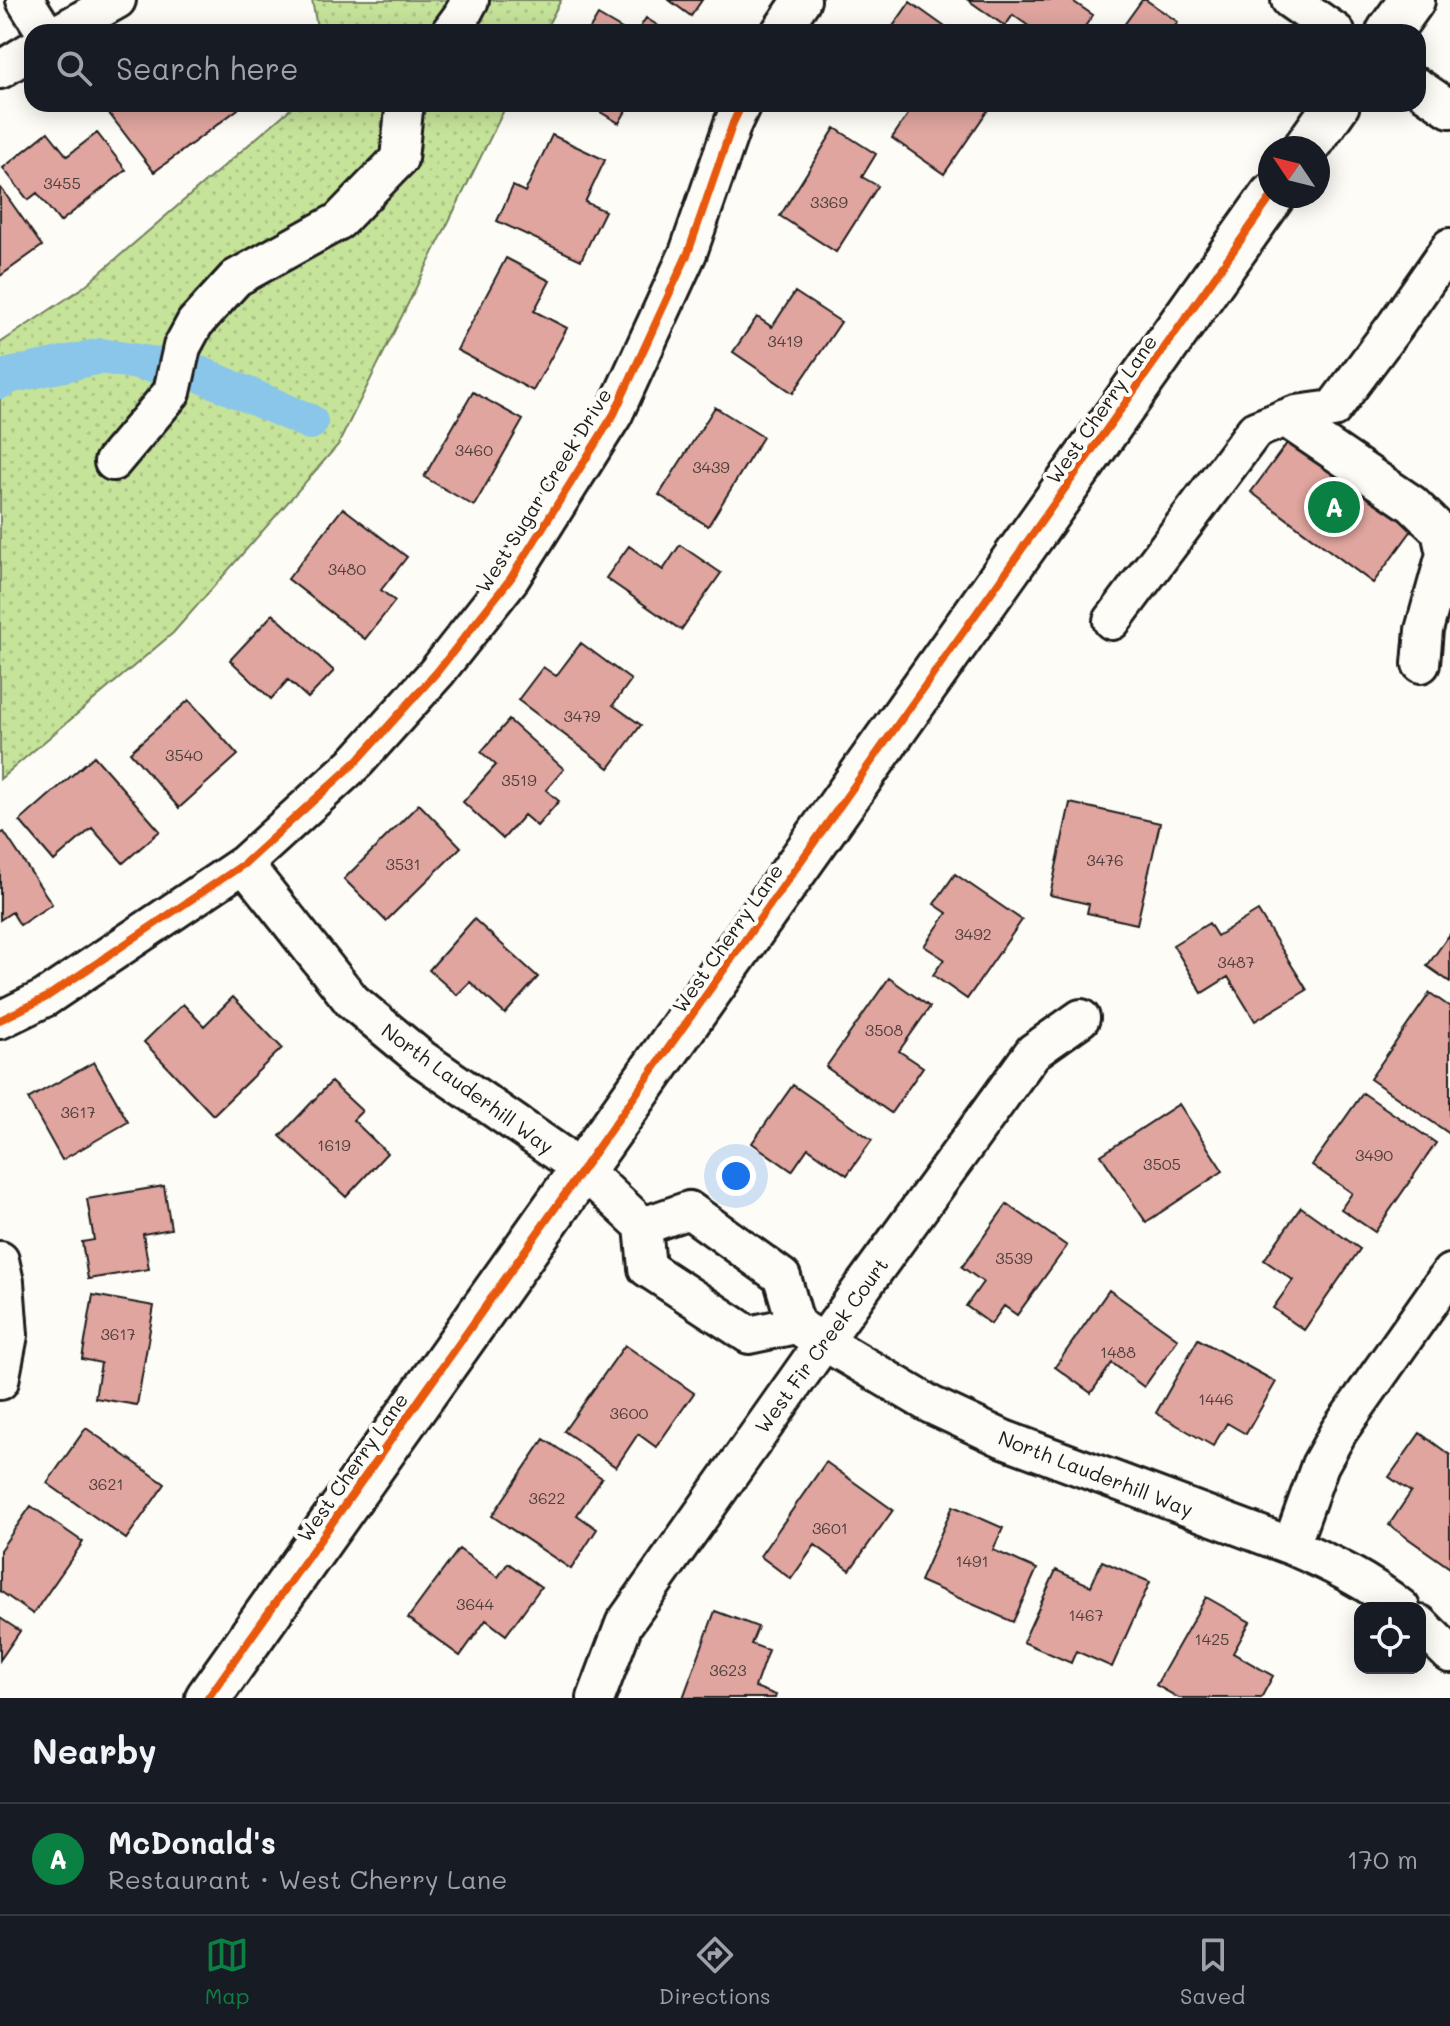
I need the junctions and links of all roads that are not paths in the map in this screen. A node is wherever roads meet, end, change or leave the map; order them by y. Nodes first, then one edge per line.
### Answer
1 (25, 0) edge
2 (117, 0) edge
3 (470, 0) edge
4 (802, 0) edge
5 (1290, 0) edge
6 (1412, 0) edge
7 (40, 24) edge
8 (74, 24) edge
9 (456, 24) edge
10 (786, 24) edge
11 (1324, 24) edge
12 (1395, 24) edge
13 (24, 55) edge
14 (0, 70) edge
15 (1426, 92) edge
16 (1450, 109) edge
17 (404, 112) edge
18 (738, 112) edge
19 (1331, 112) edge
20 (1314, 136) edge
21 (1264, 208) edge
22 (1450, 247) edge
23 (1285, 418) junction
24 (113, 462) dead end
25 (1112, 621) dead end
26 (1421, 664) dead end
27 (244, 864) junction
28 (1081, 1018) dead end
29 (0, 1020) edge
30 (583, 1170) junction
31 (643, 1226) junction
32 (0, 1260) edge
33 (1450, 1273) edge
34 (810, 1333) junction
35 (0, 1381) edge
36 (1291, 1546) junction
37 (1393, 1602) edge
38 (1426, 1630) edge
39 (1450, 1654) edge
40 (208, 1698) edge
41 (596, 1698) edge

1 - 7 street
2 - 8 street
3 - 9 street
4 - 10 street
5 - 11 street
6 - 12 main road
13 - 14 street
15 - 16 street
17 - 24 street
18 - 27 street, West Sugar Creek Drive
19 - 20 main road
21 - 30 main road, West Cherry Lane
22 - 23 street
23 - 25 street
23 - 26 street
27 - 29 street, West Sugar Creek Drive
27 - 30 street, North Lauderhill Way
28 - 34 street, West Fir Creek Court
30 - 31 street, North Lauderhill Way
30 - 40 main road, West Cherry Lane
31 - 34 street
31 - 34 street
32 - 35 street
33 - 36 street
34 - 36 street, North Lauderhill Way
34 - 41 street, West Fir Creek Court
36 - 37 street, North Lauderhill Way
38 - 39 street

